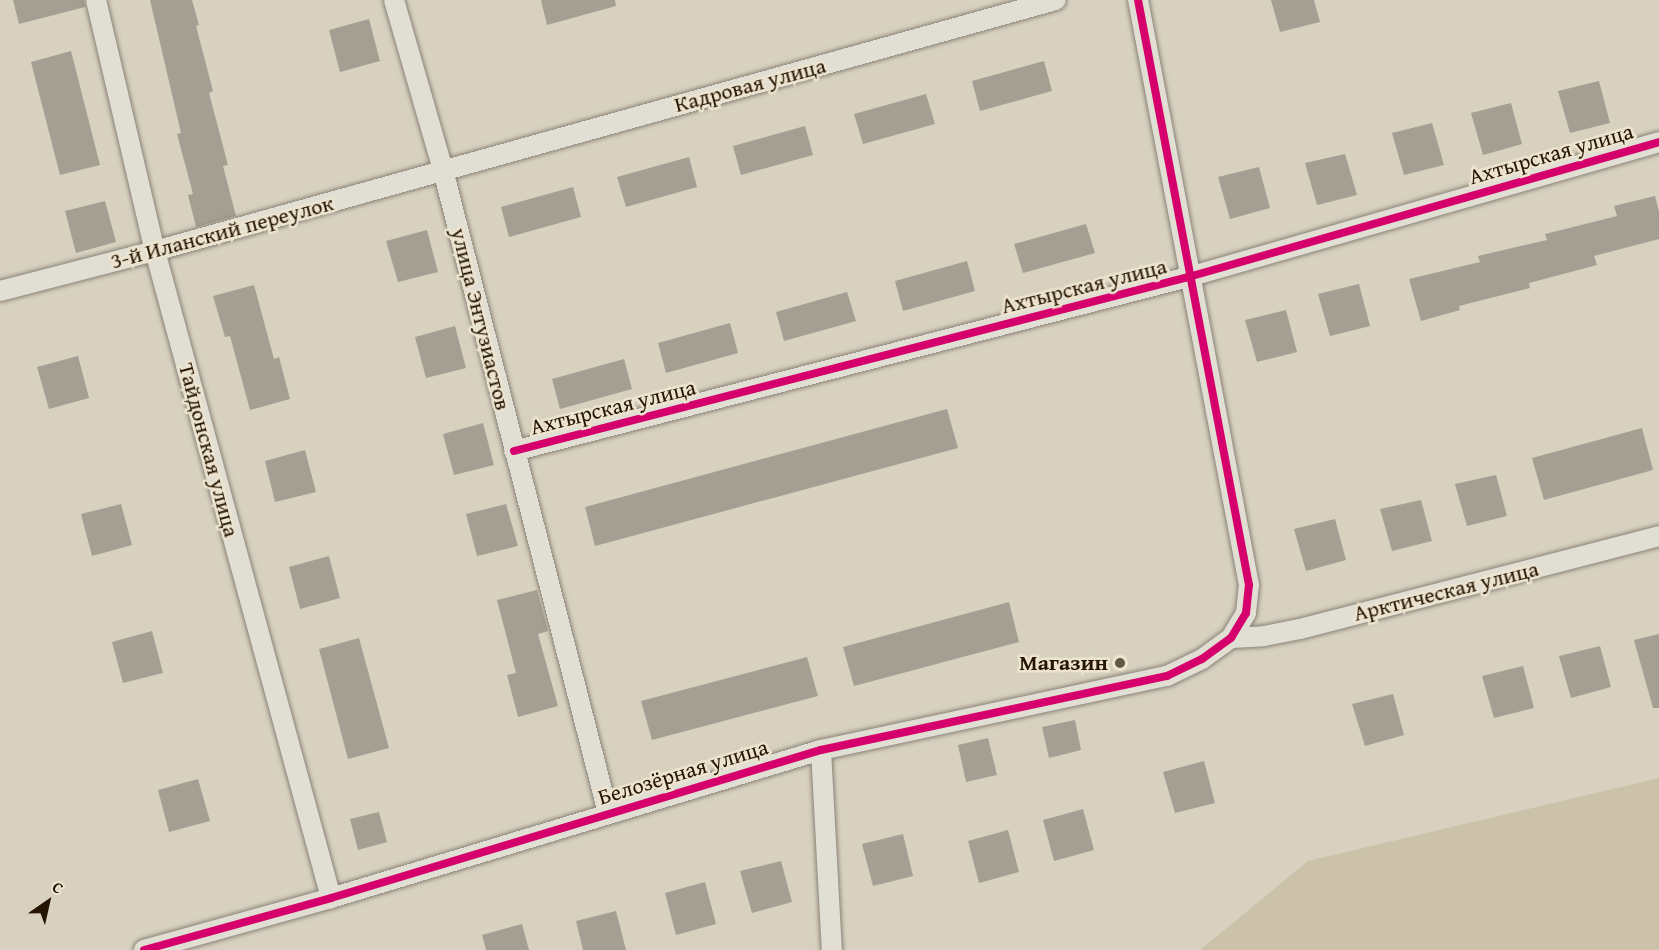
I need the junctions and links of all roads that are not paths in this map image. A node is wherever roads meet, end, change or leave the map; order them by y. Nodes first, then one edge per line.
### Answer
1 (96, 0) edge
2 (394, 0) edge
3 (1056, 0) edge
4 (1138, 0) edge
5 (1659, 142) edge
6 (443, 170) junction
7 (155, 251) junction
8 (1191, 276) junction
9 (0, 291) edge
10 (514, 451) junction
11 (1659, 536) edge
12 (1231, 638) junction
13 (821, 750) junction
14 (608, 813) junction
15 (331, 898) junction
16 (144, 950) edge
17 (832, 950) edge

1 - 7 street, Тайдонская улица
2 - 6 street, улица Энтузиастов
3 - 6 street, Кадровая улица
4 - 8 street
5 - 8 street, Ахтырская улица
6 - 7 street, 3-й Иланский переулок
6 - 10 street, улица Энтузиастов
7 - 9 street, 3-й Иланский переулок
7 - 15 street, Тайдонская улица
8 - 10 street, Ахтырская улица
8 - 12 street
10 - 14 street, улица Энтузиастов
11 - 12 street, Арктическая улица
12 - 13 street, Белозёрная улица
13 - 14 street, Белозёрная улица
13 - 17 street
14 - 15 street, Белозёрная улица
15 - 16 street, Белозёрная улица

